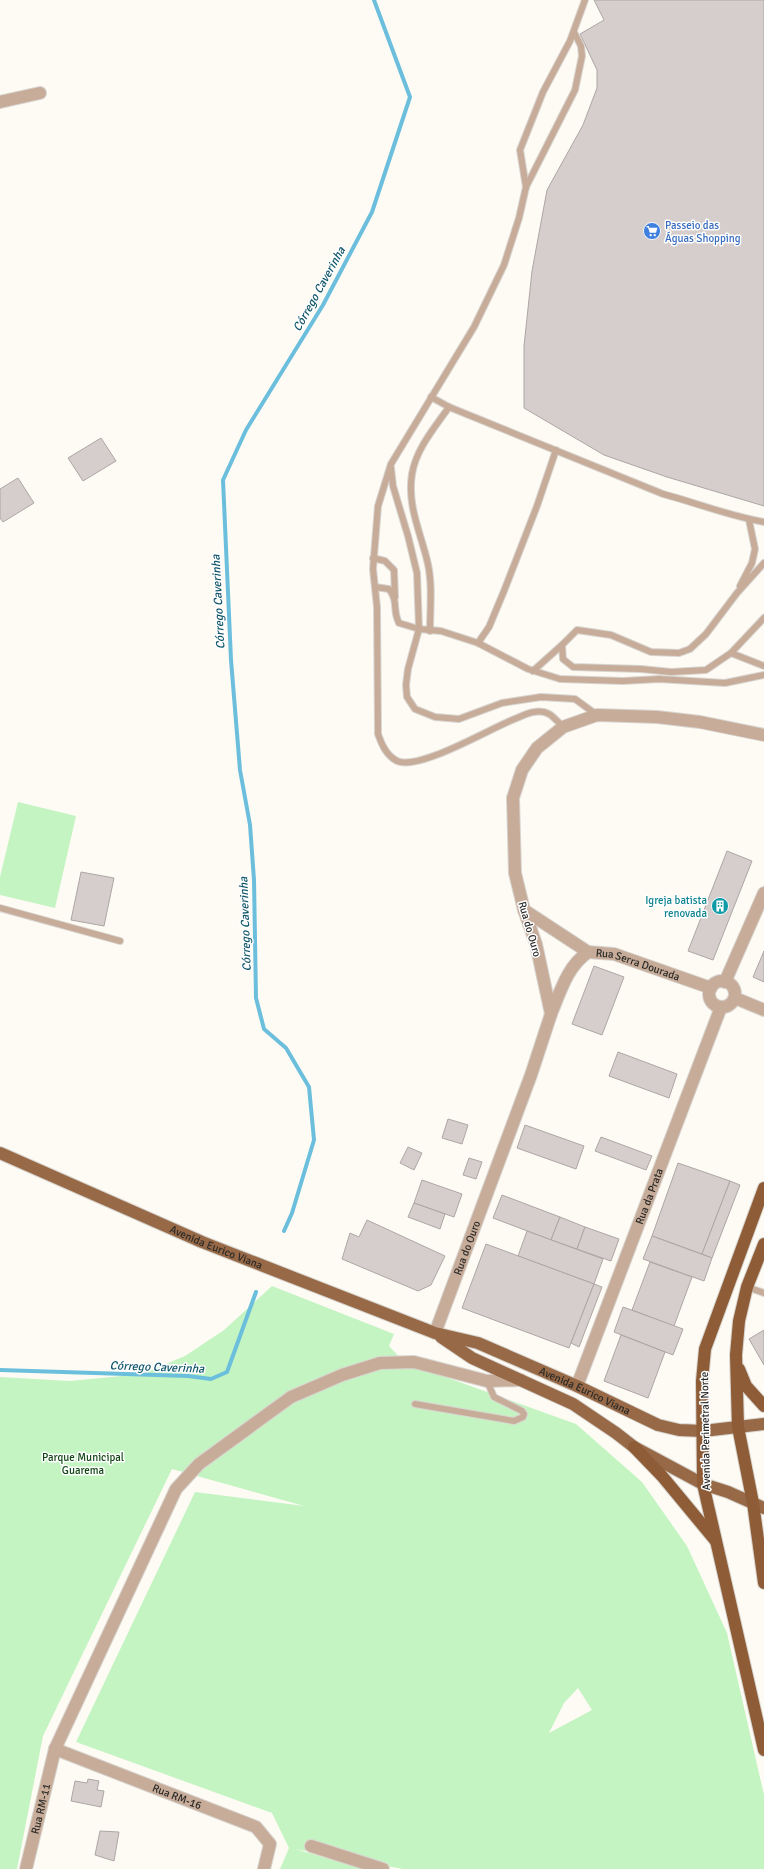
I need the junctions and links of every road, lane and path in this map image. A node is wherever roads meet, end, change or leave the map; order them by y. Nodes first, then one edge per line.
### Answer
1 (585, 0) edge
2 (574, 32) junction
3 (40, 93) dead end
4 (0, 102) edge
5 (526, 187) junction
6 (431, 397) junction
7 (449, 407) junction
8 (556, 450) junction
9 (391, 464) junction
10 (749, 520) junction
11 (764, 522) edge
12 (373, 558) junction
13 (764, 563) edge
14 (375, 587) junction
15 (737, 593) junction
16 (395, 597) junction
17 (764, 618) edge
18 (419, 629) junction
19 (430, 631) junction
20 (478, 643) junction
21 (562, 645) junction
22 (731, 652) junction
23 (764, 666) edge
24 (706, 670) junction
25 (533, 671) junction
26 (764, 675) edge
27 (708, 683) junction
28 (597, 715) junction
29 (563, 727) junction
30 (764, 735) edge
31 (764, 893) edge
32 (0, 908) edge
33 (524, 910) junction
34 (120, 941) dead end
35 (588, 952) junction
36 (725, 982) junction
37 (711, 988) junction
38 (735, 998) junction
39 (721, 1007) junction
40 (764, 1010) edge
41 (551, 1014) junction
42 (0, 1153) edge
43 (764, 1188) edge
44 (764, 1244) edge
45 (747, 1287) junction
46 (764, 1293) edge
47 (435, 1334) junction
48 (736, 1361) junction
49 (522, 1380) junction
50 (487, 1381) junction
51 (578, 1386) junction
52 (414, 1404) dead end
53 (764, 1406) edge
54 (764, 1424) edge
55 (738, 1427) junction
56 (703, 1431) junction
57 (634, 1447) junction
58 (703, 1484) junction
59 (759, 1505) edge
60 (716, 1541) junction
61 (764, 1583) edge
62 (55, 1749) junction
63 (764, 1750) edge
64 (311, 1846) dead end
65 (26, 1869) edge
66 (264, 1869) edge
67 (383, 1869) edge

1 - 2 lane
2 - 5 lane
2 - 5 lane
3 - 4 street
5 - 6 lane
6 - 7 lane
6 - 9 lane
7 - 8 lane
7 - 19 lane
8 - 10 lane
8 - 20 lane
9 - 12 lane
9 - 18 lane
10 - 11 lane
10 - 15 lane
12 - 14 lane
12 - 16 lane
13 - 15 lane
14 - 16 lane
14 - 29 lane
15 - 21 lane
16 - 18 lane
17 - 22 lane
18 - 19 lane
18 - 28 lane
19 - 20 lane
20 - 25 lane
21 - 24 lane
21 - 25 lane
22 - 23 lane
22 - 24 lane
24 - 27 lane
25 - 27 lane
26 - 27 lane
28 - 29 street, Rua do Ouro
28 - 30 street, Rua do Ouro
29 - 33 street, Rua do Ouro
31 - 36 street
32 - 34 lane
33 - 35 street
33 - 41 street, Rua do Ouro
35 - 37 street, Rua Serra Dourada
35 - 41 street, Rua Serra Dourada
36 - 37 street
36 - 38 street
37 - 39 street
38 - 39 street
38 - 40 street
39 - 51 street, Rua da Prata
41 - 47 street, Rua do Ouro
42 - 47 main road, Avenida Eurico Viana
43 - 56 highway, Avenida Perimetral Norte
44 - 45 highway
45 - 46 lane
45 - 48 highway
47 - 49 main road, Avenida Eurico Viana
47 - 51 main road, Avenida Eurico Viana
48 - 53 highway
48 - 55 highway
49 - 50 street, Rua RM-11
49 - 57 main road, Avenida Eurico Viana
50 - 52 lane
50 - 62 street, Rua RM-11
51 - 56 main road, Avenida Eurico Viana
54 - 55 main road, Avenida Eurico Viana
55 - 56 main road, Avenida Eurico Viana
55 - 59 highway
56 - 58 highway, Avenida Perimetral Norte
57 - 58 main road, Avenida Eurico Viana
57 - 60 highway
58 - 59 main road, Avenida Eurico Viana
58 - 60 highway, Avenida Perimetral Norte
59 - 61 highway
60 - 63 highway, Avenida Perimetral Norte
62 - 65 street, Rua RM-11
62 - 66 street, Rua RM-16
64 - 67 street

